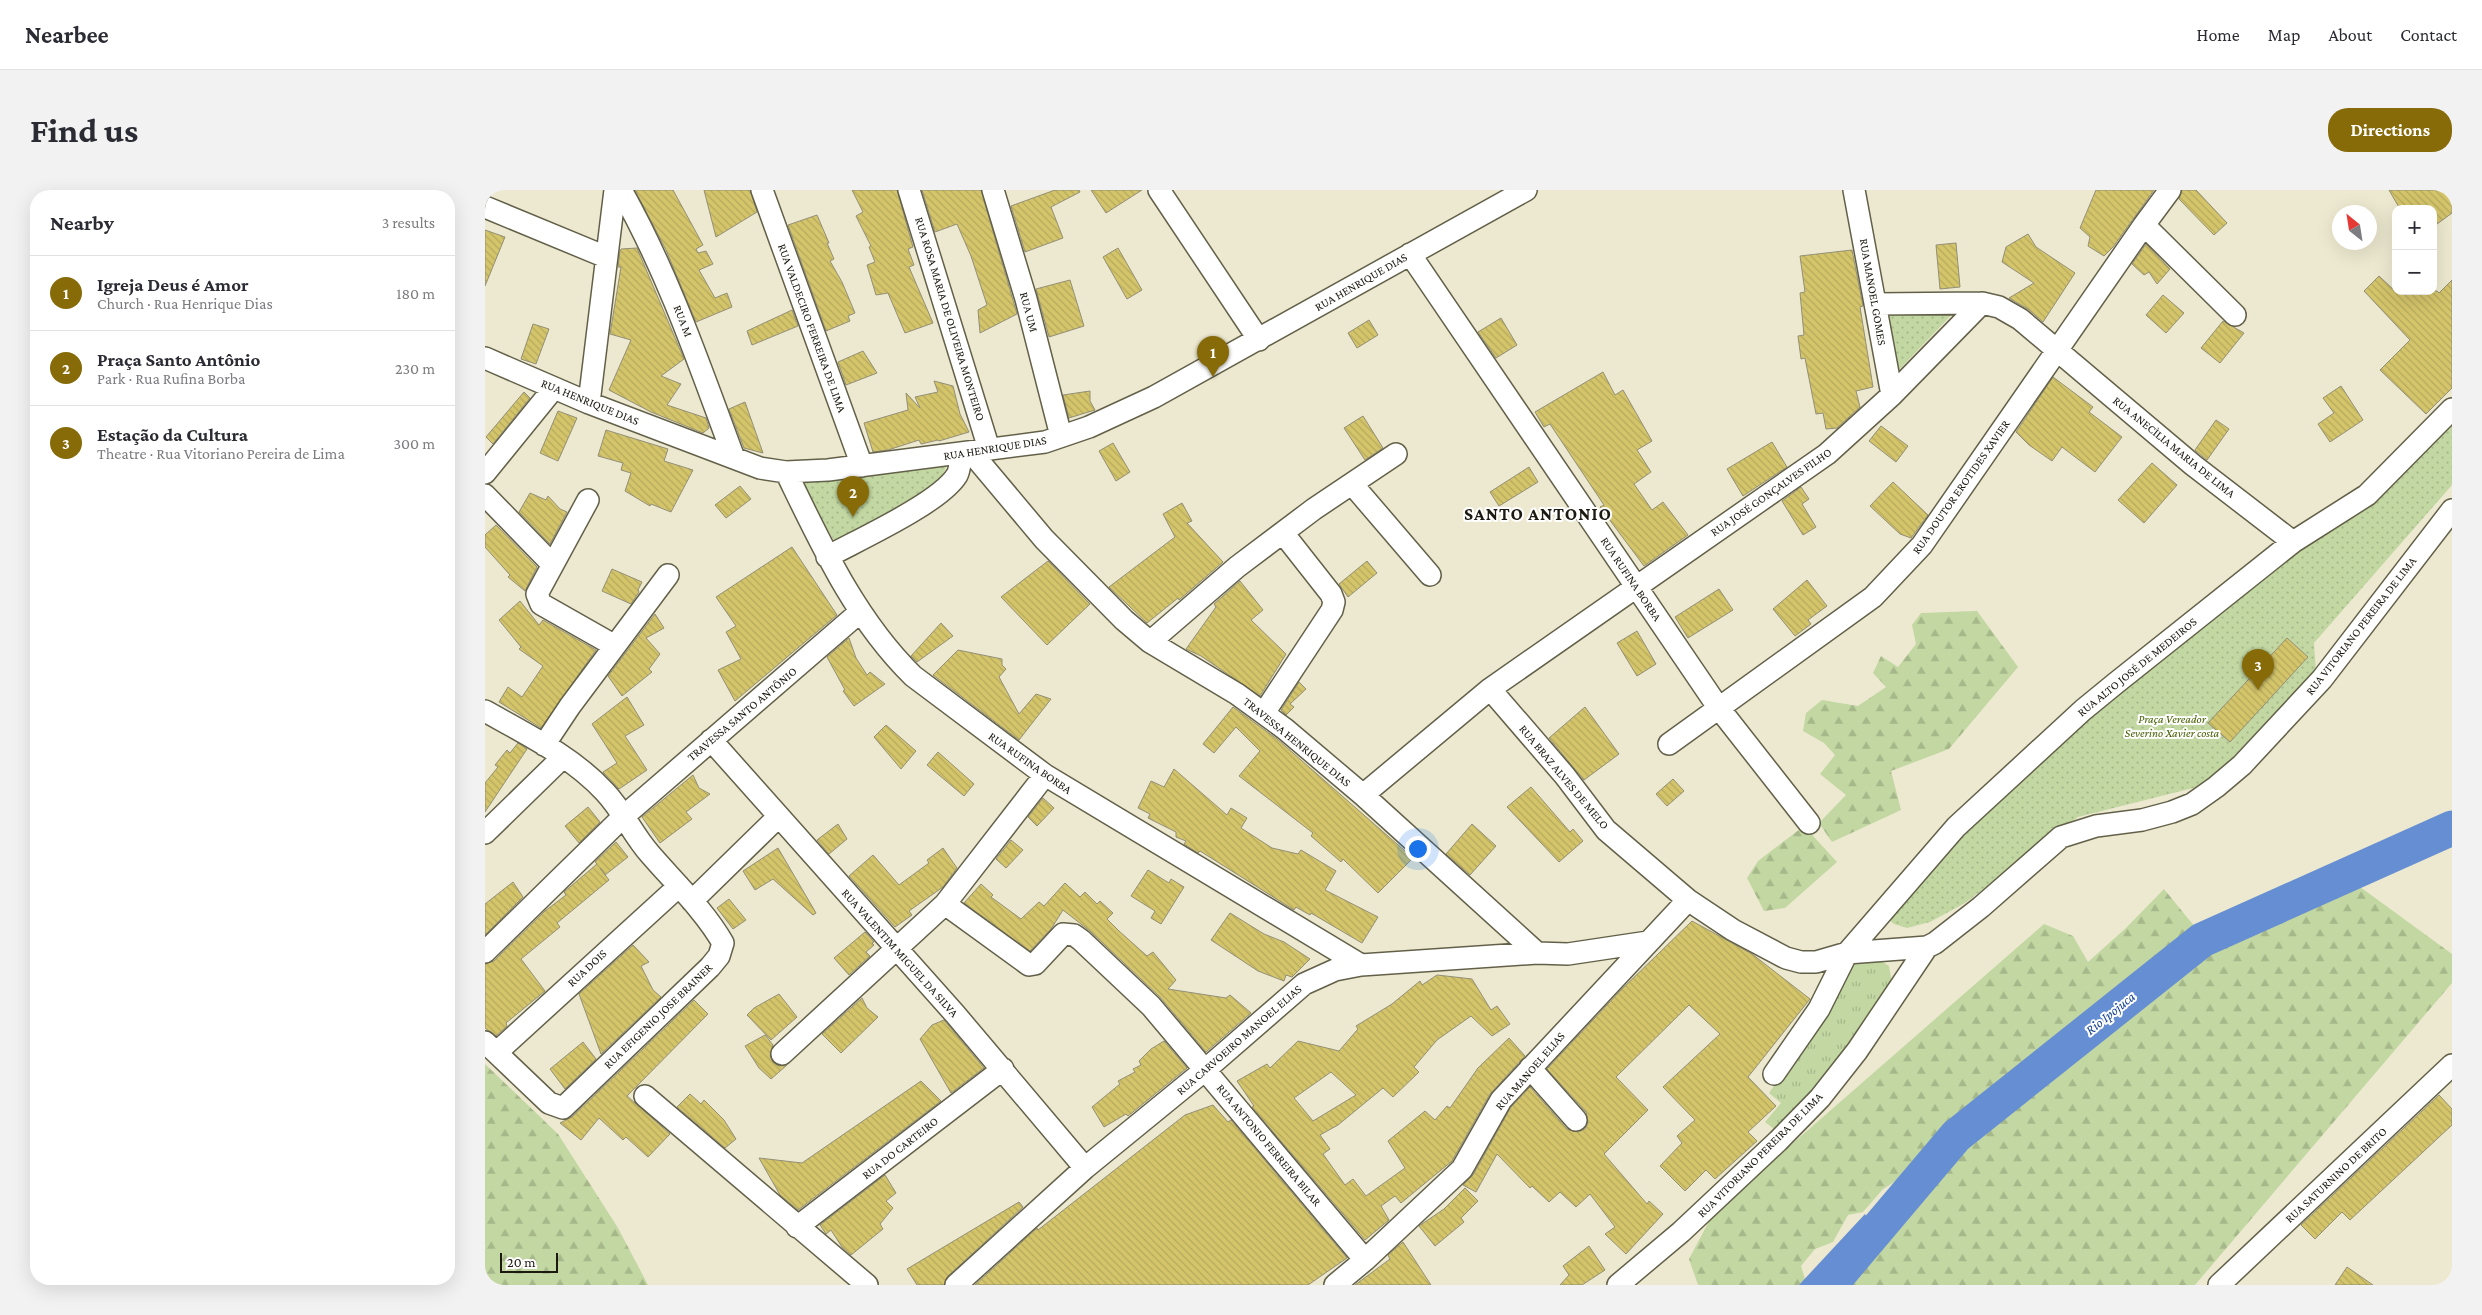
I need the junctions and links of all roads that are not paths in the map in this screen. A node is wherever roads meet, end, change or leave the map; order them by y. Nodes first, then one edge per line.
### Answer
1 (615, 190) edge
2 (621, 190) edge
3 (762, 190) edge
4 (909, 190) edge
5 (993, 190) edge
6 (1159, 190) edge
7 (1526, 190) edge
8 (1854, 190) edge
9 (2170, 190) edge
10 (485, 207) edge
11 (2144, 225) junction
12 (1410, 254) junction
13 (607, 257) junction
14 (1982, 303) junction
15 (1875, 304) junction
16 (2235, 315) dead end
17 (1259, 340) junction
18 (2057, 350) junction
19 (485, 358) edge
20 (553, 388) junction
21 (1891, 395) junction
22 (589, 403) junction
23 (2452, 409) edge
24 (1061, 436) junction
25 (974, 452) junction
26 (1396, 454) dead end
27 (734, 458) junction
28 (862, 466) junction
29 (785, 472) junction
30 (485, 473) edge
31 (1352, 484) junction
32 (485, 495) edge
33 (588, 500) dead end
34 (2452, 510) edge
35 (1283, 533) junction
36 (2293, 542) junction
37 (827, 557) junction
38 (552, 564) junction
39 (668, 575) dead end
40 (1430, 576) dead end
41 (1636, 586) junction
42 (860, 612) junction
43 (1150, 642) junction
44 (615, 646) junction
45 (1490, 689) junction
46 (1718, 707) junction
47 (485, 711) edge
48 (1264, 713) junction
49 (711, 740) junction
50 (1669, 744) dead end
51 (544, 745) junction
52 (562, 758) junction
53 (1045, 776) junction
54 (1363, 795) junction
55 (624, 816) junction
56 (778, 817) junction
57 (1809, 823) dead end
58 (485, 833) edge
59 (685, 893) junction
60 (1688, 900) junction
61 (945, 904) junction
62 (1648, 942) junction
63 (1927, 947) junction
64 (897, 950) junction
65 (485, 952) edge
66 (1537, 953) junction
67 (1847, 953) junction
68 (1361, 965) junction
69 (491, 1047) edge
70 (782, 1054) dead end
71 (2452, 1065) edge
72 (1003, 1068) junction
73 (1530, 1068) junction
74 (1205, 1070) junction
75 (1774, 1074) dead end
76 (645, 1096) dead end
77 (1575, 1120) dead end
78 (1085, 1168) junction
79 (797, 1227) junction
80 (1365, 1260) junction
81 (1343, 1283) edge
82 (867, 1285) edge
83 (956, 1285) edge
84 (1618, 1285) edge
85 (2219, 1285) edge

1 - 13 street
2 - 27 street, RUA M
3 - 28 street, RUA VALDECIRO FERREIRA DE LIMA
4 - 25 street, RUA ROSA MARIA DE OLIVEIRA MONTEIRO
5 - 24 street, RUA UM
6 - 17 street
7 - 12 street, RUA HENRIQUE DIAS
8 - 15 street, RUA MANOEL GOMES
9 - 11 street, RUA DOUTOR EROTIDES XAVIER
10 - 13 street
11 - 16 street
11 - 18 street, RUA DOUTOR EROTIDES XAVIER
12 - 17 street, RUA HENRIQUE DIAS
12 - 41 street, RUA RUFINA BORBA
13 - 22 street
14 - 15 street, RUA ANECÌLIA MARIA DE LIMA
14 - 18 street, RUA ANECÌLIA MARIA DE LIMA
14 - 21 street, RUA JOSÉ GONÇALVES FILHO
15 - 21 street, RUA MANOEL GOMES
17 - 24 street, RUA HENRIQUE DIAS
18 - 36 street, RUA ANECÌLIA MARIA DE LIMA
18 - 46 street, RUA DOUTOR EROTIDES XAVIER
19 - 20 street, RUA HENRIQUE DIAS
20 - 22 street, RUA HENRIQUE DIAS
20 - 30 street
21 - 41 street, RUA JOSÉ GONÇALVES FILHO
22 - 27 street, RUA HENRIQUE DIAS
23 - 36 street, RUA ALTO JOSÉ DE MEDEIROS
24 - 25 street, RUA HENRIQUE DIAS
25 - 28 street, RUA HENRIQUE DIAS
25 - 37 street
25 - 43 street, TRAVESSA HENRIQUE DIAS
26 - 31 street
27 - 29 street, RUA HENRIQUE DIAS
28 - 29 street, RUA HENRIQUE DIAS
29 - 37 street, RUA RUFINA BORBA
31 - 35 street
31 - 40 street
32 - 38 street
33 - 38 street
34 - 63 street, RUA VITORIANO PEREIRA DE LIMA
35 - 43 street
35 - 48 street
36 - 67 street, RUA ALTO JOSÉ DE MEDEIROS
37 - 42 street, RUA RUFINA BORBA
38 - 44 street
39 - 44 street
41 - 45 street, RUA JOSÉ GONÇALVES FILHO
41 - 46 street, RUA RUFINA BORBA
42 - 49 street, TRAVESSA SANTO ANTÔNIO
42 - 53 street, RUA RUFINA BORBA
43 - 48 street, TRAVESSA HENRIQUE DIAS
44 - 51 street
45 - 54 street, RUA JOSÉ GONÇALVES FILHO
45 - 60 street, RUA BRAZ ALVES DE MELO
46 - 50 street, RUA DOUTOR EROTIDES XAVIER
46 - 57 street, RUA RUFINA BORBA
47 - 51 street
48 - 54 street, TRAVESSA HENRIQUE DIAS
49 - 55 street, TRAVESSA SANTO ANTÔNIO
49 - 56 street, RUA VALENTIM MIGUEL DA SILVA
51 - 52 street
52 - 55 street
52 - 58 street
53 - 61 street
53 - 68 street, RUA RUFINA BORBA
54 - 66 street, TRAVESSA HENRIQUE DIAS
55 - 59 street
55 - 65 street, TRAVESSA SANTO ANTÔNIO
56 - 59 street, RUA DOIS
56 - 64 street, RUA VALENTIM MIGUEL DA SILVA
59 - 69 street, RUA DOIS
59 - 69 street, RUA EFIGENIO JOSE BRAINER
60 - 62 street, RUA MANOEL ELIAS
60 - 67 street, RUA BRAZ ALVES DE MELO
61 - 64 street
61 - 74 street, RUA ANTONIO FERREIRA BILAR
62 - 66 street, RUA CARVOEIRO MANOEL ELIAS
62 - 73 street, RUA MANOEL ELIAS
63 - 67 street, RUA BRAZ ALVES DE MELO
63 - 84 street, RUA VITORIANO PEREIRA DE LIMA
64 - 70 street
64 - 72 street, RUA VALENTIM MIGUEL DA SILVA
66 - 68 street, RUA CARVOEIRO MANOEL ELIAS
67 - 75 street, RUA ALTO JOSÉ DE MEDEIROS
68 - 74 street, RUA CARVOEIRO MANOEL ELIAS
71 - 85 street, RUA SATURNINO DE BRITO
72 - 78 street, RUA VALENTIM MIGUEL DA SILVA
72 - 79 street, RUA DO CARTEIRO
73 - 77 street
73 - 80 street, RUA MANOEL ELIAS
74 - 78 street, RUA CARVOEIRO MANOEL ELIAS
74 - 80 street, RUA ANTONIO FERREIRA BILAR
76 - 79 street
78 - 83 street, RUA CARVOEIRO MANOEL ELIAS
79 - 82 street
80 - 81 street, RUA MANOEL ELIAS

